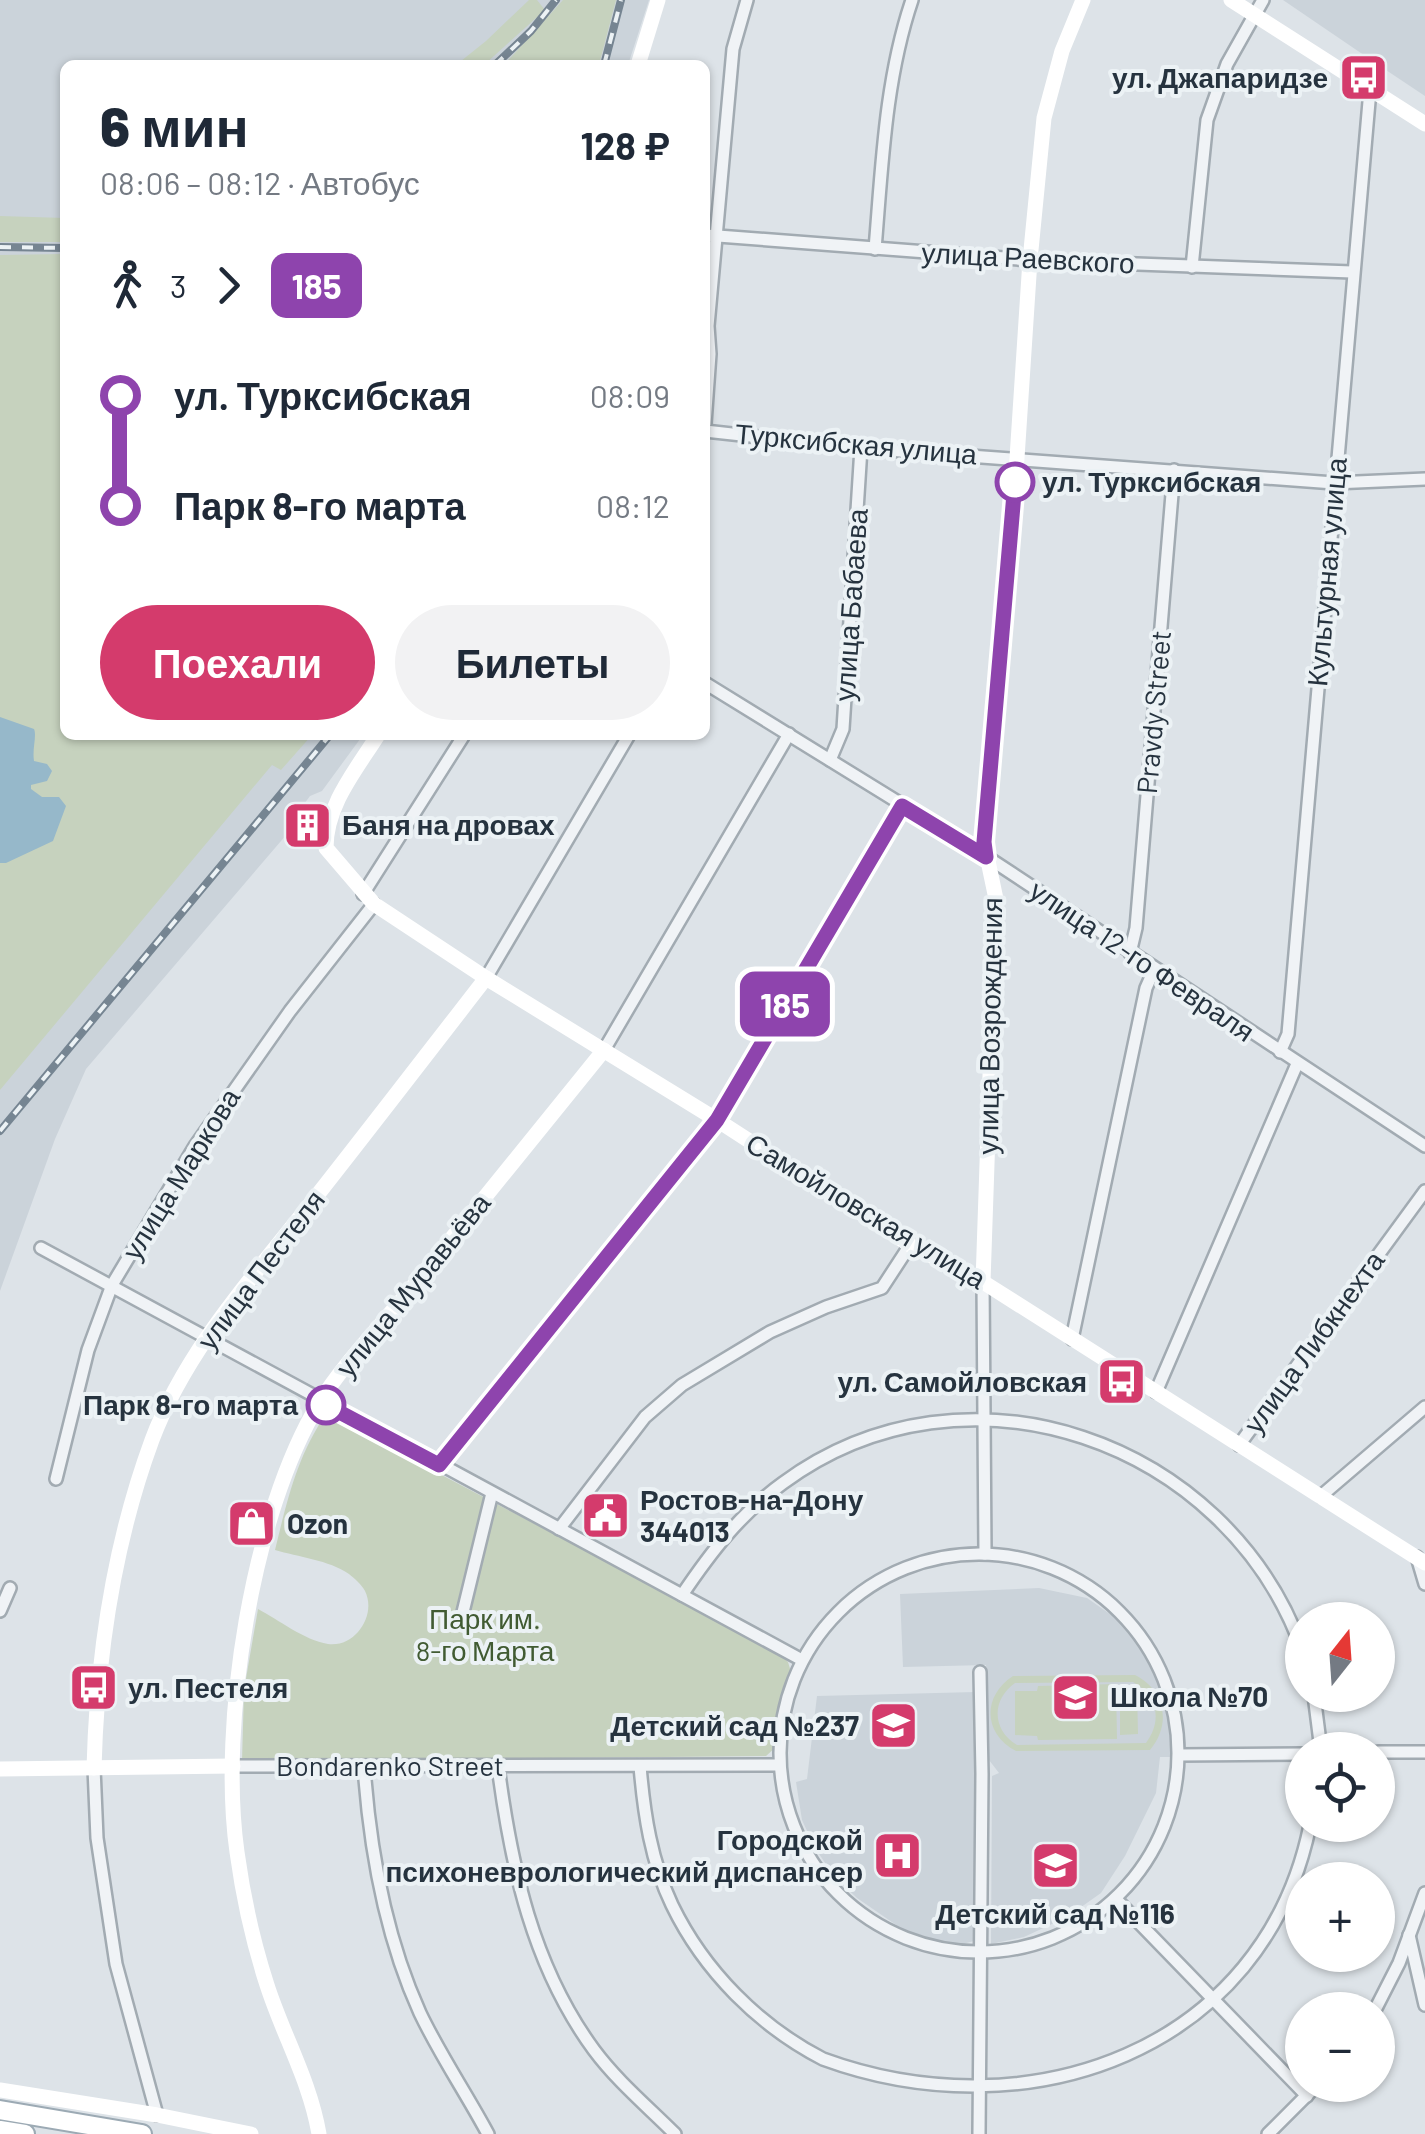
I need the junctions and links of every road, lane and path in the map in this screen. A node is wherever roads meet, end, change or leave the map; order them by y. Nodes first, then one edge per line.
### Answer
1 (658, 0) edge
2 (746, 0) edge
3 (912, 0) edge
4 (1083, 0) edge
5 (1231, 0) edge
6 (1263, 0) edge
7 (1253, 15) junction
8 (640, 60) edge
9 (1370, 90) junction
10 (1425, 124) edge
11 (712, 236) edge
12 (875, 249) junction
13 (1030, 260) junction
14 (1192, 267) junction
15 (1352, 272) junction
16 (710, 281) edge
17 (710, 428) edge
18 (861, 448) junction
19 (1017, 458) junction
20 (1174, 470) junction
21 (1425, 479) edge
22 (1334, 483) junction
23 (710, 687) edge
24 (788, 734) junction
25 (375, 740) edge
26 (461, 740) edge
27 (626, 740) edge
28 (830, 760) junction
29 (902, 806) junction
30 (986, 857) junction
31 (368, 899) junction
32 (1130, 953) junction
33 (1154, 970) junction
34 (486, 978) junction
35 (604, 1050) junction
36 (1280, 1052) junction
37 (1297, 1064) junction
38 (717, 1120) junction
39 (1425, 1146) edge
40 (1425, 1192) edge
41 (910, 1245) junction
42 (41, 1248) dead end
43 (983, 1282) junction
44 (112, 1285) junction
45 (207, 1338) junction
46 (1072, 1338) junction
47 (1156, 1392) junction
48 (320, 1402) junction
49 (1425, 1408) edge
50 (986, 1420) junction
51 (1239, 1444) junction
52 (439, 1465) junction
53 (56, 1479) dead end
54 (492, 1494) junction
55 (1321, 1496) junction
56 (559, 1529) junction
57 (985, 1554) junction
58 (1421, 1560) edge
59 (1425, 1584) edge
60 (10, 1588) dead end
61 (682, 1595) junction
62 (1285, 1609) edge
63 (0, 1612) edge
64 (464, 1612) dead end
65 (802, 1660) junction
66 (980, 1672) dead end
67 (1395, 1752) edge
68 (1425, 1752) edge
69 (1285, 1754) edge
70 (1179, 1755) junction
71 (779, 1765) junction
72 (234, 1766) junction
73 (498, 1766) junction
74 (640, 1766) junction
75 (364, 1767) junction
76 (94, 1768) junction
77 (0, 1769) edge
78 (1305, 1842) edge
79 (1425, 1894) edge
80 (1116, 1899) junction
81 (1410, 1935) junction
82 (979, 1953) junction
83 (1386, 1992) edge
84 (1218, 2004) junction
85 (1425, 2005) edge
86 (1285, 2072) edge
87 (1093, 2080) dead end
88 (1076, 2086) dead end
89 (0, 2090) edge
90 (1042, 2094) dead end
91 (946, 2097) dead end
92 (962, 2099) dead end
93 (994, 2099) dead end
94 (979, 2100) junction
95 (1302, 2102) edge
96 (0, 2110) edge
97 (157, 2114) junction
98 (0, 2130) edge
99 (25, 2134) edge
100 (142, 2134) edge
101 (252, 2134) edge
102 (319, 2134) edge
103 (488, 2134) edge
104 (675, 2134) edge
105 (979, 2134) edge
106 (1268, 2134) edge

1 - 8 street
2 - 11 street
3 - 12 street
4 - 13 street, улица Возрождения
5 - 7 street
6 - 7 street
7 - 9 street
7 - 14 street
9 - 10 street
9 - 15 street, Культурная улица
11 - 12 street, улица Раевского
11 - 16 street
12 - 13 street, улица Раевского
13 - 14 street, улица Раевского
13 - 19 street, улица Возрождения
14 - 15 street, улица Раевского
15 - 22 street, Культурная улица
17 - 18 street, Турксибская улица
18 - 19 street, Турксибская улица
18 - 28 street, улица Бабаева
19 - 20 street, Турксибская улица
19 - 30 street, улица Возрождения
20 - 22 street, Турксибская улица
20 - 32 street, Pravdy Street
21 - 22 street, Турксибская улица
22 - 36 street, Культурная улица
23 - 24 street, улица 12-го Февраля
24 - 28 street, улица 12-го Февраля
24 - 35 street, улица Муравьёва
25 - 31 street, Самойловская улица
26 - 31 street, улица Маркова
27 - 34 street, улица Пестеля
28 - 29 street, улица 12-го Февраля
29 - 30 street, улица 12-го Февраля
29 - 38 street
30 - 32 street, улица 12-го Февраля
30 - 43 street, улица Возрождения
31 - 34 street, Самойловская улица
31 - 44 street, улица Маркова
32 - 33 street, улица 12-го Февраля
33 - 36 street, улица 12-го Февраля
33 - 46 street
34 - 35 street, Самойловская улица
34 - 45 street, улица Пестеля
35 - 38 street, Самойловская улица
35 - 48 street, улица Муравьёва
36 - 37 street, улица 12-го Февраля
37 - 39 street, улица 12-го Февраля
37 - 47 street
38 - 41 street, Самойловская улица
38 - 52 street
40 - 51 street, улица Либкнехта
41 - 43 street, Самойловская улица
41 - 56 street
42 - 44 street
43 - 46 street, Самойловская улица
43 - 50 street, улица Возрождения
44 - 45 street
44 - 53 street, улица Маркова
45 - 48 street
45 - 76 street, улица Пестеля
46 - 47 street, Самойловская улица
47 - 51 street, Самойловская улица
48 - 52 street
48 - 72 street, улица Муравьёва
49 - 55 street
50 - 57 street, улица Возрождения
50 - 61 street
50 - 62 street
51 - 55 street, Самойловская улица
52 - 54 street
54 - 56 street
54 - 64 street
55 - 58 street, Самойловская улица
56 - 61 street
57 - 65 street
57 - 70 street
58 - 59 street
60 - 63 street
61 - 65 street
65 - 71 street
66 - 82 street
67 - 68 street
69 - 70 street
70 - 80 street
71 - 74 street, Bondarenko Street
71 - 82 street
72 - 75 street, Bondarenko Street
72 - 76 street, Bondarenko Street
72 - 102 street, улица Муравьёва
73 - 74 street, Bondarenko Street
73 - 75 street, Bondarenko Street
73 - 104 street
74 - 91 street
75 - 103 street
76 - 77 street, Bondarenko Street
76 - 97 street, улица Пестеля
78 - 84 street
79 - 81 street
80 - 82 street
80 - 84 street
81 - 83 street
81 - 85 street
82 - 94 street
84 - 86 street
84 - 87 street
88 - 90 street
89 - 97 street
92 - 94 street
93 - 94 street
94 - 105 street
95 - 106 street
96 - 100 main road
97 - 101 street
98 - 99 main road

